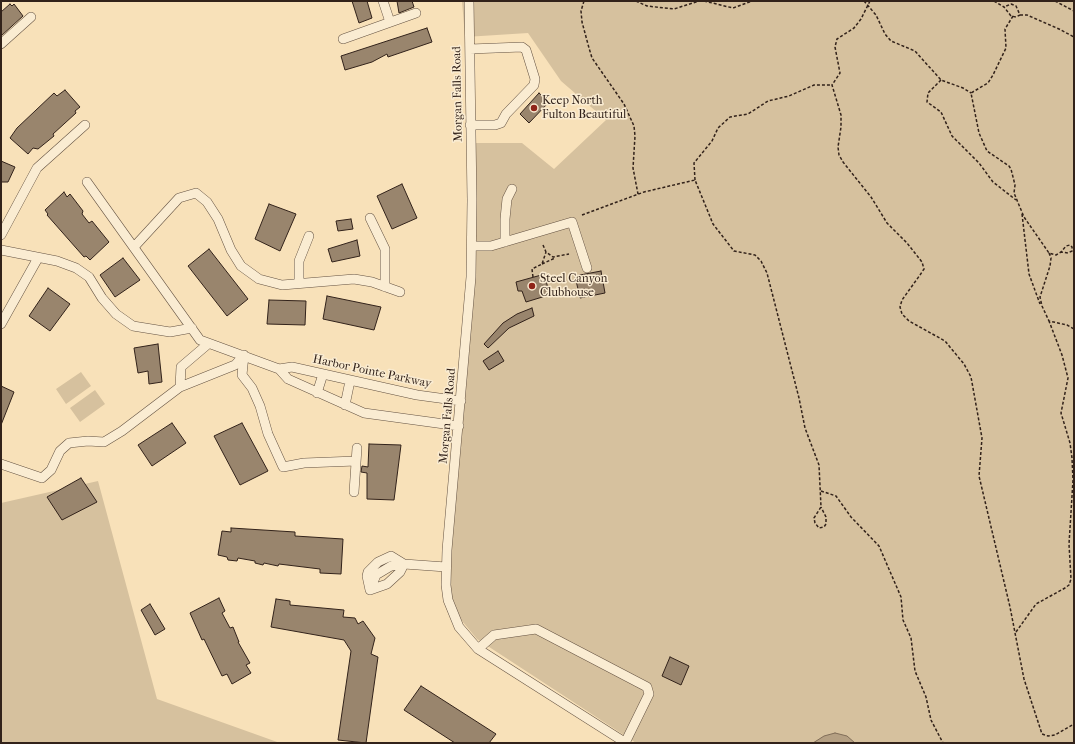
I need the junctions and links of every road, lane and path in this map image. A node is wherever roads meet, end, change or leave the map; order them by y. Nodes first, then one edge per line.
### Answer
1 (383, 1) edge
2 (469, 1) edge
3 (584, 1) edge
4 (636, 1) edge
5 (699, 1) edge
6 (704, 1) edge
7 (752, 1) edge
8 (864, 1) edge
9 (870, 1) edge
10 (994, 1) edge
11 (1055, 1) edge
12 (868, 7) junction
13 (1004, 7) junction
14 (1074, 11) edge
15 (416, 13) dead end
16 (1020, 15) junction
17 (1013, 16) junction
18 (31, 17) dead end
19 (390, 22) junction
20 (1074, 37) edge
21 (343, 39) dead end
22 (1, 44) edge
23 (470, 48) junction
24 (941, 80) junction
25 (832, 85) junction
26 (971, 93) junction
27 (85, 125) dead end
28 (470, 125) junction
29 (695, 180) junction
30 (87, 182) dead end
31 (512, 189) dead end
32 (638, 194) junction
33 (1017, 201) junction
34 (1022, 212) junction
35 (582, 214) dead end
36 (370, 218) dead end
37 (1, 235) edge
38 (309, 236) dead end
39 (505, 242) junction
40 (543, 245) dead end
41 (472, 246) junction
42 (134, 247) junction
43 (1, 250) edge
44 (546, 252) junction
45 (1061, 252) junction
46 (1049, 253) junction
47 (570, 254) dead end
48 (38, 258) junction
49 (555, 258) junction
50 (542, 264) junction
51 (586, 268) dead end
52 (533, 277) dead end
53 (299, 283) junction
54 (385, 287) junction
55 (400, 292) dead end
56 (1042, 306) junction
57 (1049, 320) junction
58 (1, 324) edge
59 (192, 328) junction
60 (1074, 329) edge
61 (208, 344) junction
62 (244, 355) junction
63 (279, 369) junction
64 (322, 374) junction
65 (350, 381) junction
66 (180, 387) junction
67 (317, 392) junction
68 (461, 401) junction
69 (345, 405) junction
70 (459, 426) junction
71 (357, 448) dead end
72 (356, 461) junction
73 (1, 464) edge
74 (821, 491) junction
75 (354, 492) dead end
76 (820, 507) junction
77 (404, 564) junction
78 (446, 567) junction
79 (1016, 632) junction
80 (478, 649) junction
81 (1074, 724) edge
82 (625, 743) edge
83 (943, 743) edge

1 - 19 street
2 - 23 street, Morgan Falls Road
3 - 32 path
4 - 5 path
6 - 7 path
8 - 12 path
9 - 12 path
10 - 13 path
11 - 14 path
12 - 24 path
12 - 25 path
13 - 16 path
13 - 17 path
15 - 19 street
16 - 17 path
16 - 20 path
17 - 26 path
18 - 22 street
19 - 21 street
23 - 28 street, Morgan Falls Road
23 - 28 street
24 - 26 path
24 - 33 path
25 - 29 path
25 - 79 path
26 - 33 path
27 - 37 street
28 - 41 street, Morgan Falls Road
29 - 32 path
29 - 74 path
30 - 42 street
31 - 39 street
32 - 35 path
33 - 34 path
34 - 46 path
34 - 56 path
36 - 54 street
38 - 53 street
39 - 41 street
39 - 51 street
40 - 44 path
41 - 68 street, Morgan Falls Road
42 - 53 street
42 - 59 street
43 - 48 street
44 - 49 path
44 - 50 path
45 - 45 path
45 - 46 path
46 - 56 path
47 - 49 path
48 - 58 street
48 - 59 street
49 - 50 path
50 - 52 path
53 - 54 street
54 - 55 street
56 - 57 path
57 - 60 path
57 - 79 path
59 - 61 street
61 - 62 street, Harbor Pointe Parkway
61 - 66 street
62 - 63 street, Harbor Pointe Parkway
62 - 66 street
62 - 72 street
63 - 64 street, Harbor Pointe Parkway
63 - 67 street, Harbor Pointe Parkway
64 - 65 street, Harbor Pointe Parkway
64 - 67 street
65 - 68 street, Harbor Pointe Parkway
65 - 69 street
66 - 73 street
67 - 69 street, Harbor Pointe Parkway
68 - 70 street, Morgan Falls Road
69 - 70 street, Harbor Pointe Parkway
70 - 78 street, Morgan Falls Road
71 - 72 street
72 - 75 street
74 - 76 path
74 - 83 path
76 - 76 path
77 - 77 street
77 - 78 street
78 - 80 street, Morgan Falls Road
79 - 81 path
80 - 82 street, Morgan Falls Road
80 - 82 street

